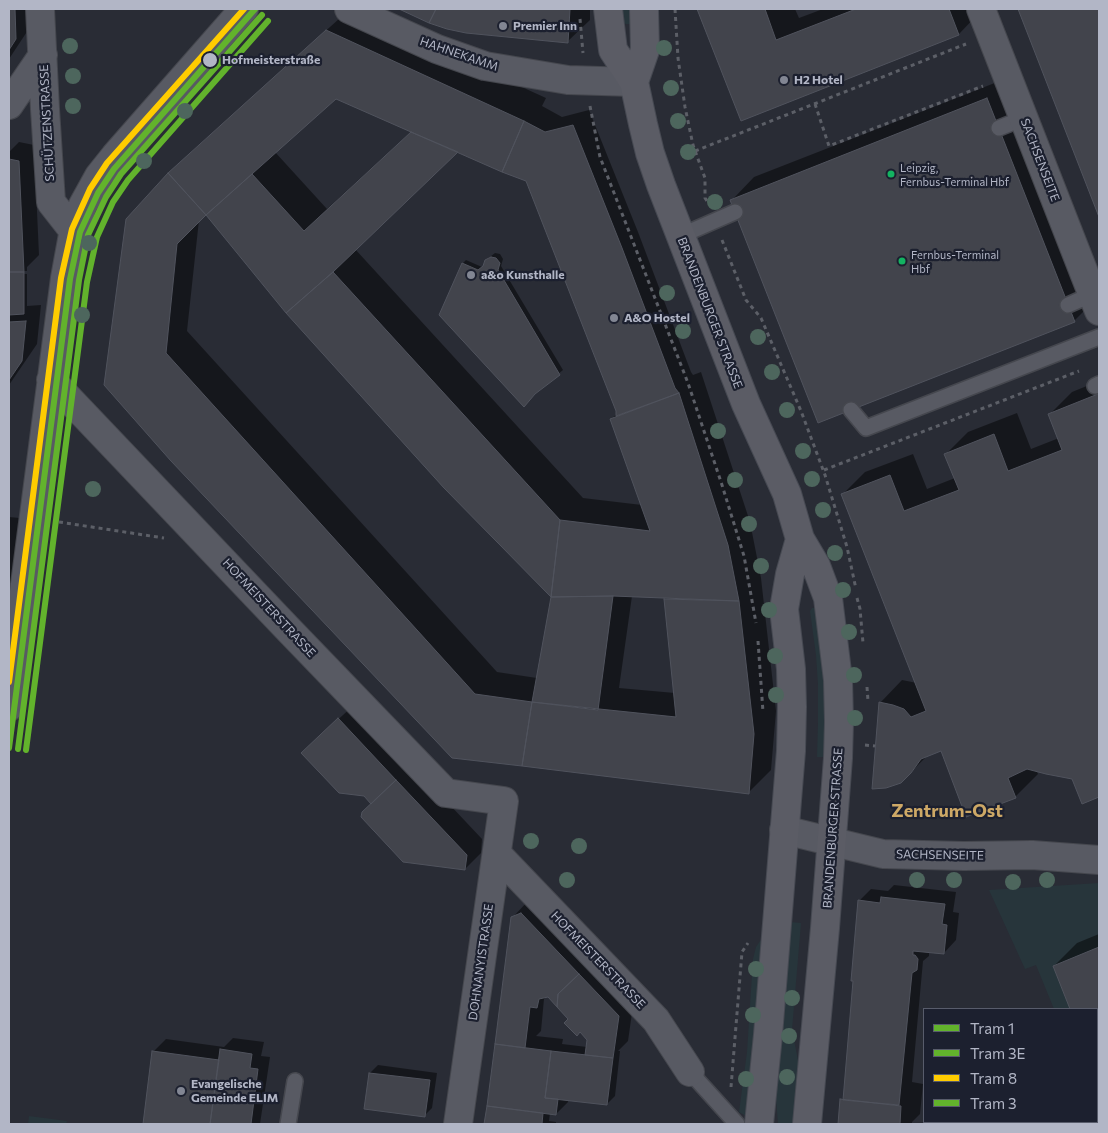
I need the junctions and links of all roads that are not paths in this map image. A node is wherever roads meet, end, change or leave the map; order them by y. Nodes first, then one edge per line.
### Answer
1 (40, 9) edge
2 (244, 9) edge
3 (349, 9) edge
4 (608, 9) edge
5 (644, 9) edge
6 (981, 9) edge
7 (43, 55) junction
8 (634, 82) junction
9 (9, 105) edge
10 (1024, 118) junction
11 (999, 128) dead end
12 (735, 212) dead end
13 (74, 229) junction
14 (680, 236) junction
15 (1096, 302) edge
16 (1068, 305) dead end
17 (1099, 337) edge
18 (52, 380) junction
19 (851, 410) dead end
20 (800, 539) junction
21 (9, 707) edge
22 (504, 801) joint
23 (784, 830) junction
24 (832, 842) junction
25 (497, 854) junction
26 (1099, 860) edge
27 (690, 1072) joint
28 (294, 1080) dead end
29 (733, 1120) edge
30 (288, 1124) edge
31 (458, 1124) edge
32 (759, 1124) edge
33 (807, 1124) edge

1 - 7 street, SCHÜTZENSTRASSE
2 - 13 street
3 - 8 street, HAHNEKAMM
4 - 8 main road, BRANDENBURGER STRASSE
5 - 8 main road
6 - 10 street, SACHSENSEITE
7 - 9 street
7 - 13 street, SCHÜTZENSTRASSE
8 - 14 main road, BRANDENBURGER STRASSE
10 - 11 lane
10 - 15 street, SACHSENSEITE
12 - 14 lane
13 - 18 street
14 - 20 main road, BRANDENBURGER STRASSE
15 - 16 lane
17 - 19 lane
18 - 21 street
18 - 22 street, HOFMEISTERSTRASSE
20 - 23 main road
20 - 24 main road, BRANDENBURGER STRASSE
22 - 25 street, DOHNANYISTRASSE
23 - 24 street, SACHSENSEITE
23 - 32 main road
24 - 26 street, SACHSENSEITE
24 - 33 main road, BRANDENBURGER STRASSE
25 - 27 street, HOFMEISTERSTRASSE
25 - 31 street, DOHNANYISTRASSE
27 - 29 lane
28 - 30 lane

